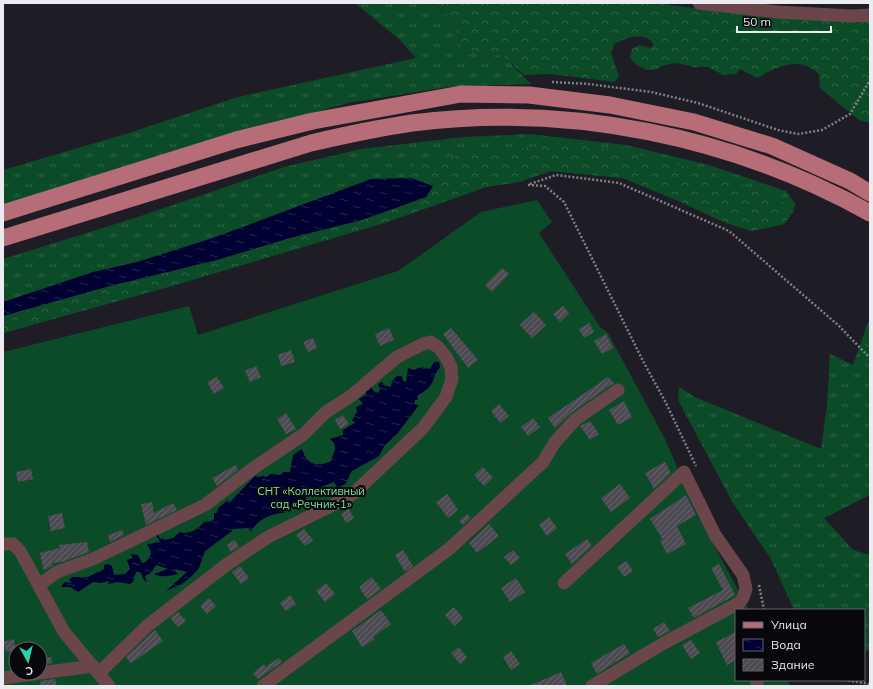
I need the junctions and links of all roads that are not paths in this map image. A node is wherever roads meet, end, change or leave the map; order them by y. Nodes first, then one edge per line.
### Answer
1 (699, 3) edge
2 (870, 15) edge
3 (870, 193) edge
4 (3, 213) edge
5 (870, 214) edge
6 (3, 238) edge
7 (618, 390) dead end
8 (3, 544) edge
9 (564, 583) dead end
10 (39, 585) junction
11 (736, 609) edge
12 (734, 612) edge
13 (96, 670) junction
14 (3, 678) edge
15 (109, 686) edge
16 (263, 686) edge
17 (592, 686) edge

1 - 2 street
3 - 4 main road
5 - 6 main road
7 - 16 street
8 - 10 street
9 - 11 street
10 - 13 street
10 - 13 street
12 - 17 street
13 - 14 street
13 - 15 street

